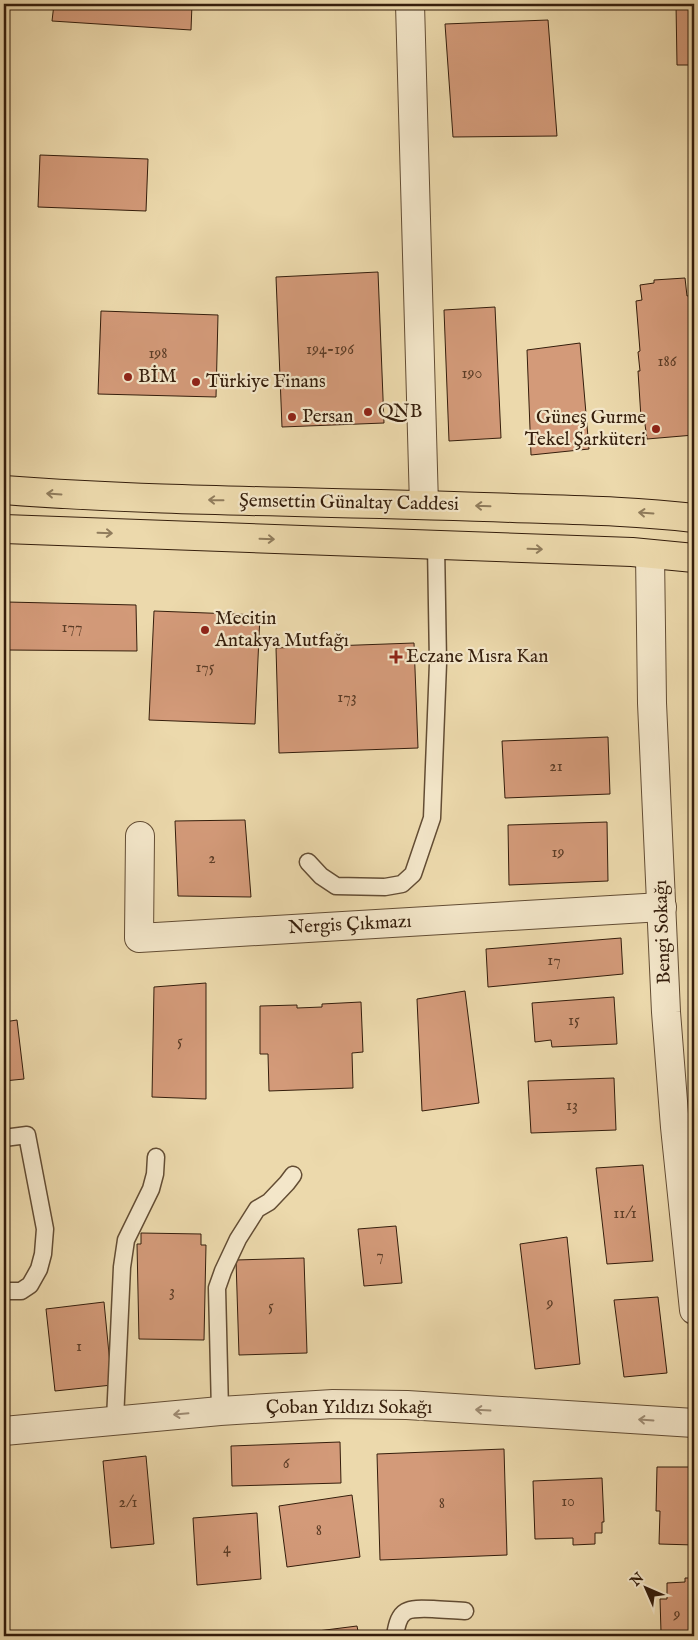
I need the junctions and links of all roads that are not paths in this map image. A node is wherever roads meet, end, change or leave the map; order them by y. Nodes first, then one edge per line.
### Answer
1 (410, 4) edge
2 (4, 490) edge
3 (424, 505) junction
4 (694, 518) edge
5 (4, 529) edge
6 (436, 545) junction
7 (650, 554) junction
8 (694, 558) edge
9 (140, 836) dead end
10 (308, 862) dead end
11 (662, 907) junction
12 (4, 1138) edge
13 (156, 1157) dead end
14 (293, 1175) dead end
15 (4, 1289) edge
16 (694, 1310) edge
17 (220, 1411) junction
18 (115, 1420) junction
19 (694, 1423) edge
20 (4, 1431) edge
21 (465, 1611) dead end
22 (395, 1636) edge

1 - 3 street
3 -> 2 main road, Şemsettin Günaltay Caddesi
4 -> 3 main road, Şemsettin Günaltay Caddesi
5 -> 6 main road, Şemsettin Günaltay Caddesi
6 -> 7 main road, Şemsettin Günaltay Caddesi
6 - 10 lane
7 - 8 main road, Şemsettin Günaltay Caddesi
7 - 11 street, Bengi Sokağı
9 - 11 street, Nergis Çıkmazı
11 - 16 street, Bengi Sokağı
12 - 15 lane
13 - 18 lane
14 - 17 lane
17 -> 18 street, Çoban Yıldızı Sokağı
19 -> 17 street, Çoban Yıldızı Sokağı
18 - 20 street, Çoban Yıldızı Sokağı
21 - 22 lane

